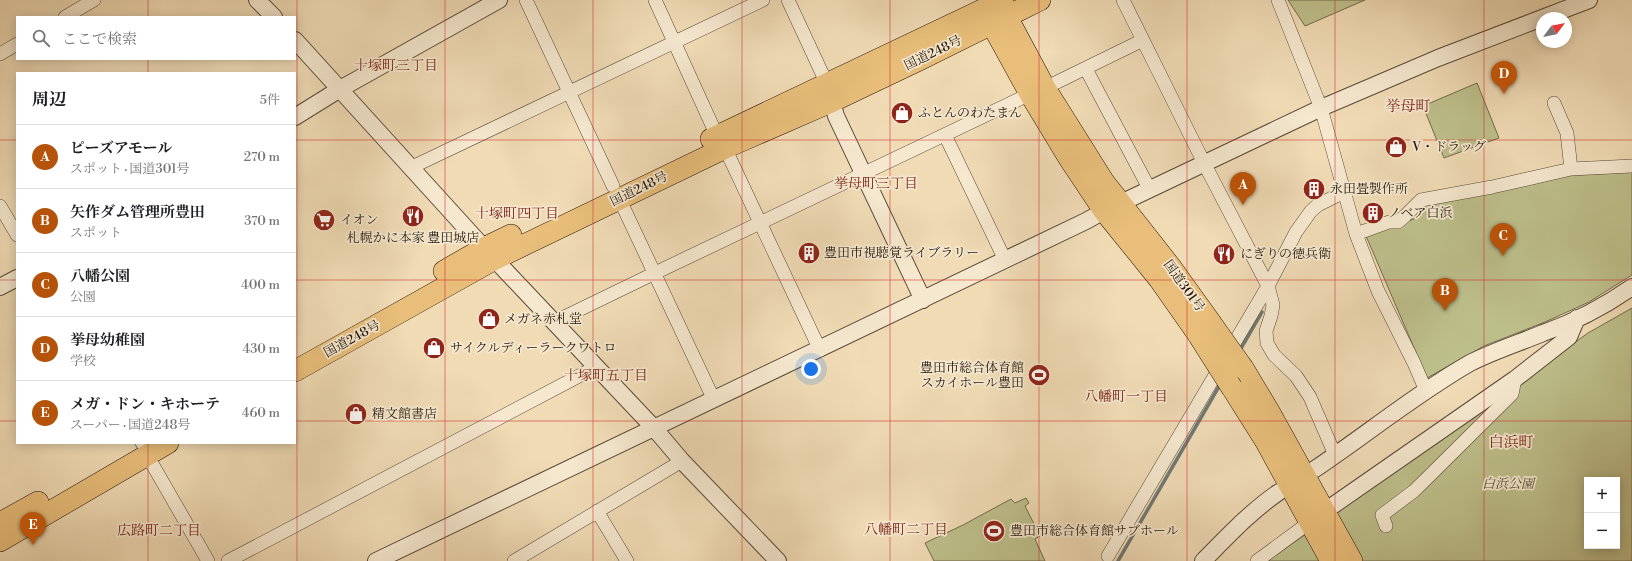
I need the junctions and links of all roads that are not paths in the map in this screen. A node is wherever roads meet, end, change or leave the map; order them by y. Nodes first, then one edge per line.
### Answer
1 (94, 0) edge
2 (257, 0) edge
3 (500, 0) edge
4 (526, 0) edge
5 (655, 0) edge
6 (763, 0) edge
7 (788, 0) edge
8 (1040, 0) edge
9 (1123, 0) edge
10 (1278, 0) edge
11 (1589, 0) edge
12 (994, 8) edge
13 (67, 16) edge
14 (273, 16) edge
15 (1143, 40) junction
16 (296, 41) edge
17 (675, 42) junction
18 (16, 45) edge
19 (0, 54) edge
20 (1086, 69) junction
21 (340, 89) junction
22 (1038, 91) junction
23 (830, 92) junction
24 (569, 93) junction
25 (1554, 103) dead end
26 (1321, 108) junction
27 (296, 116) edge
28 (945, 135) junction
29 (721, 142) junction
30 (1204, 163) junction
31 (1632, 166) edge
32 (412, 167) junction
33 (1572, 169) junction
34 (864, 174) junction
35 (1150, 190) junction
36 (616, 192) junction
37 (1345, 193) junction
38 (0, 206) edge
39 (1113, 207) junction
40 (760, 223) junction
41 (16, 233) edge
42 (1356, 234) junction
43 (489, 254) junction
44 (1005, 260) junction
45 (655, 273) junction
46 (16, 279) edge
47 (1268, 286) junction
48 (0, 287) edge
49 (1632, 287) edge
50 (923, 300) junction
51 (1577, 318) junction
52 (554, 322) junction
53 (1205, 329) junction
54 (820, 350) junction
55 (296, 355) edge
56 (596, 367) junction
57 (296, 370) edge
58 (1515, 379) junction
59 (1426, 391) junction
60 (714, 400) junction
61 (654, 428) junction
62 (160, 444) edge
63 (144, 446) edge
64 (1335, 455) junction
65 (682, 461) junction
66 (1315, 469) dead end
67 (1279, 492) dead end
68 (598, 511) junction
69 (0, 524) edge
70 (1321, 524) junction
71 (1386, 526) dead end
72 (0, 541) edge
73 (1108, 556) dead end
74 (208, 561) edge
75 (228, 561) edge
76 (376, 561) edge
77 (514, 561) edge
78 (627, 561) edge
79 (778, 561) edge
80 (1203, 561) edge
81 (1257, 561) edge
82 (1331, 561) edge
83 (1352, 561) edge

1 - 13 street
2 - 14 street
3 - 21 street
4 - 24 street
5 - 17 street
6 - 17 street
7 - 23 street
8 - 12 highway, 国道248号
9 - 15 street
10 - 26 street
11 - 26 street
12 - 22 highway, 国道301号
12 - 23 highway, 国道248号
15 - 20 street
15 - 30 street
16 - 21 street
17 - 24 street
17 - 29 street
18 - 19 street
20 - 22 street
20 - 35 street
21 - 27 street
21 - 32 street
22 - 28 street
22 - 39 highway, 国道301号
23 - 29 highway, 国道248号
23 - 34 street
24 - 32 street
24 - 36 street
25 - 33 street
26 - 30 street
26 - 37 street
28 - 34 street
28 - 44 street
29 - 36 highway, 国道248号
29 - 40 street
30 - 35 street
30 - 47 street
31 - 33 street
32 - 43 street
33 - 42 street
34 - 40 street
34 - 50 street
35 - 39 street
36 - 43 highway, 国道248号
36 - 45 street
37 - 42 street
37 - 47 street
38 - 41 street
39 - 44 street
39 - 53 highway, 国道301号
40 - 45 street
40 - 54 street
42 - 59 street
43 - 52 street
43 - 55 highway, 国道248号
43 - 57 highway, 国道248号
44 - 50 street
45 - 52 street
45 - 60 street
46 - 48 street
47 - 64 street
47 - 73 street
49 - 51 street
50 - 54 street
51 - 58 street
51 - 59 street
52 - 56 street
53 - 70 highway, 国道301号, bridge
53 - 70 highway, 国道301号, bridge
54 - 60 street
56 - 61 street
56 - 75 street
58 - 70 street
58 - 71 street
59 - 64 street
60 - 61 street
61 - 65 street
61 - 76 street
62 - 63 highway
63 - 69 highway
63 - 72 highway
63 - 74 street
64 - 66 street
65 - 68 street
65 - 79 street
67 - 80 street
68 - 77 street
68 - 78 street
70 - 81 street
70 - 82 highway, 国道301号
70 - 83 highway, 国道301号

